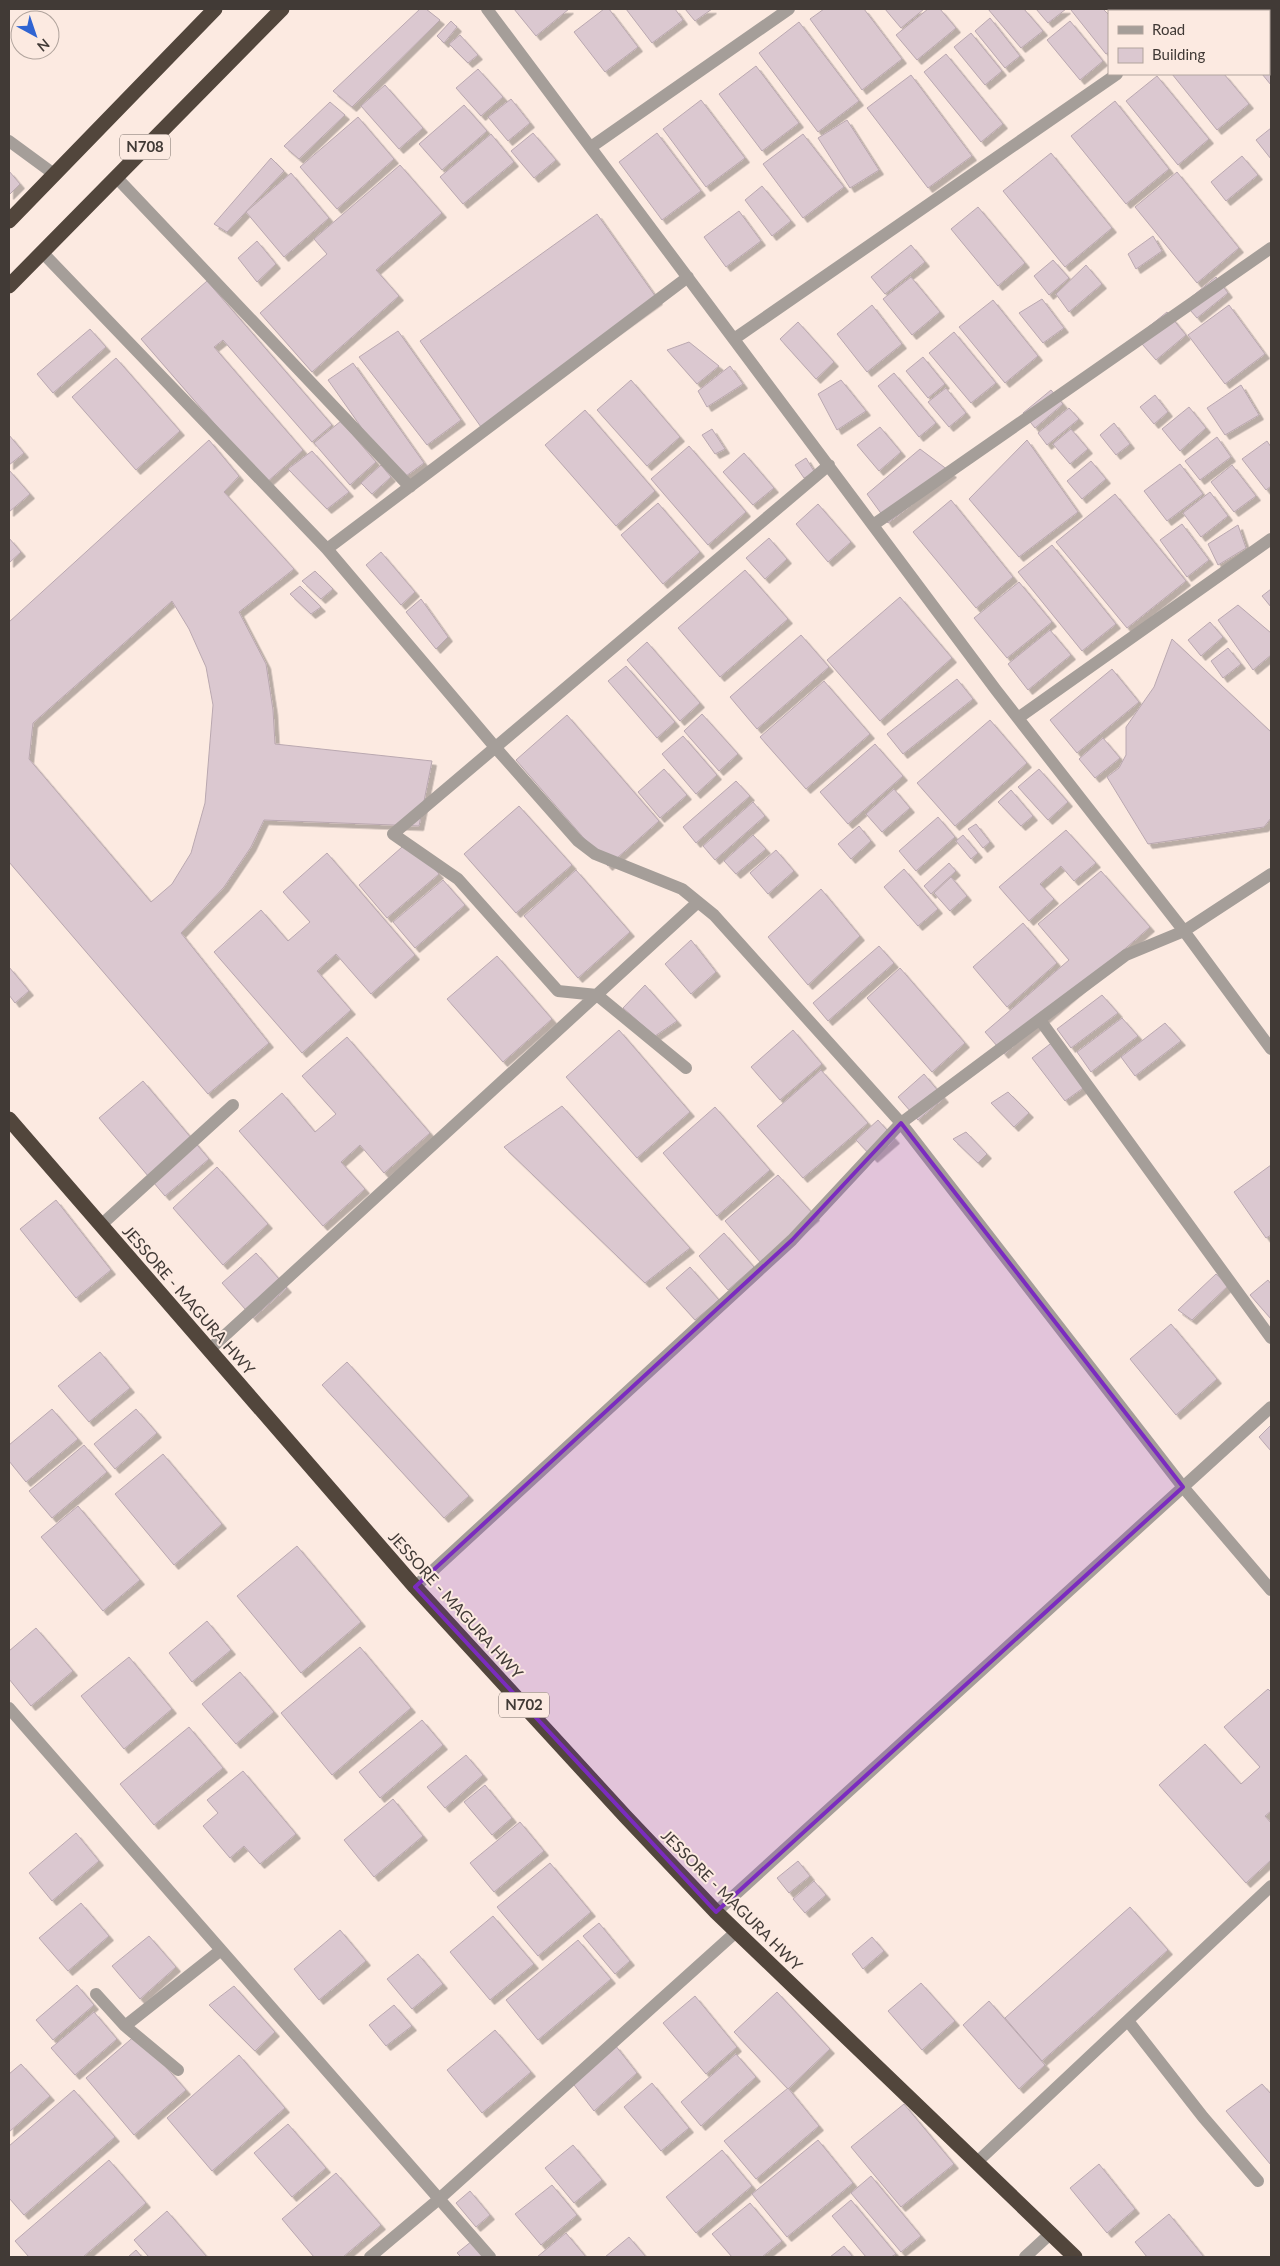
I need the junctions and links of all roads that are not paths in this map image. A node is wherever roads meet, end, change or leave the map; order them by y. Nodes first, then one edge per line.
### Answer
1 (215, 9) edge
2 (282, 9) edge
3 (487, 9) edge
4 (789, 9) edge
5 (1116, 75) edge
6 (9, 141) edge
7 (591, 147) junction
8 (54, 174) junction
9 (116, 178) junction
10 (9, 221) edge
11 (1271, 248) edge
12 (42, 252) junction
13 (688, 277) junction
14 (9, 286) edge
15 (734, 339) junction
16 (829, 465) junction
17 (410, 487) junction
18 (873, 525) junction
19 (1271, 539) edge
20 (327, 550) junction
21 (1018, 718) junction
22 (495, 747) junction
23 (1271, 874) edge
24 (698, 902) junction
25 (1184, 931) junction
26 (597, 994) junction
27 (1040, 1020) junction
28 (1271, 1049) edge
29 (686, 1068) dead end
30 (234, 1105) dead end
31 (9, 1119) edge
32 (901, 1123) junction
33 (101, 1225) junction
34 (1271, 1338) edge
35 (209, 1350) junction
36 (1271, 1407) edge
37 (1183, 1487) junction
38 (415, 1587) junction
39 (1271, 1590) edge
40 (9, 1708) edge
41 (1271, 1886) edge
42 (716, 1912) junction
43 (736, 1932) junction
44 (220, 1950) junction
45 (96, 1994) dead end
46 (1128, 2021) junction
47 (125, 2026) junction
48 (178, 2070) dead end
49 (976, 2163) junction
50 (1258, 2181) dead end
51 (439, 2199) junction
52 (1050, 2234) junction
53 (370, 2257) edge
54 (490, 2257) edge
55 (1025, 2257) edge
56 (1074, 2257) edge

1 - 8 highway, N708
2 - 9 highway, N708
3 - 7 street
4 - 7 street
5 - 15 street
6 - 8 street
7 - 13 street
8 - 10 highway, N708
9 - 12 highway, N708
9 - 17 street
11 - 18 street
12 - 14 highway, N708
12 - 20 street
13 - 15 street
13 - 17 street
15 - 16 street
16 - 18 street
16 - 22 street
17 - 20 street
18 - 21 street
19 - 21 street
20 - 22 street
21 - 25 street
22 - 24 street
22 - 26 street
23 - 25 street
24 - 26 street
24 - 32 street
25 - 27 street
25 - 28 street
26 - 29 street
26 - 35 street
27 - 32 street
27 - 34 street
30 - 33 street
31 - 33 highway, JESSORE - MAGURA HWY / N702
32 - 37 street
32 - 38 street
33 - 35 highway, JESSORE - MAGURA HWY / N702
35 - 38 highway, JESSORE - MAGURA HWY / N702
36 - 37 street
37 - 39 street
37 - 42 street
38 - 42 highway, JESSORE - MAGURA HWY / N702
40 - 44 street
41 - 46 street
42 - 43 highway, JESSORE - MAGURA HWY / N702
43 - 49 highway, JESSORE - MAGURA HWY / N702
43 - 51 street
44 - 47 street
44 - 51 street
45 - 47 street
46 - 49 street
46 - 50 street
47 - 48 street
49 - 52 highway, JESSORE - MAGURA HWY / N702
51 - 53 street
51 - 54 street
52 - 55 street
52 - 56 highway, JESSORE - MAGURA HWY / N702

